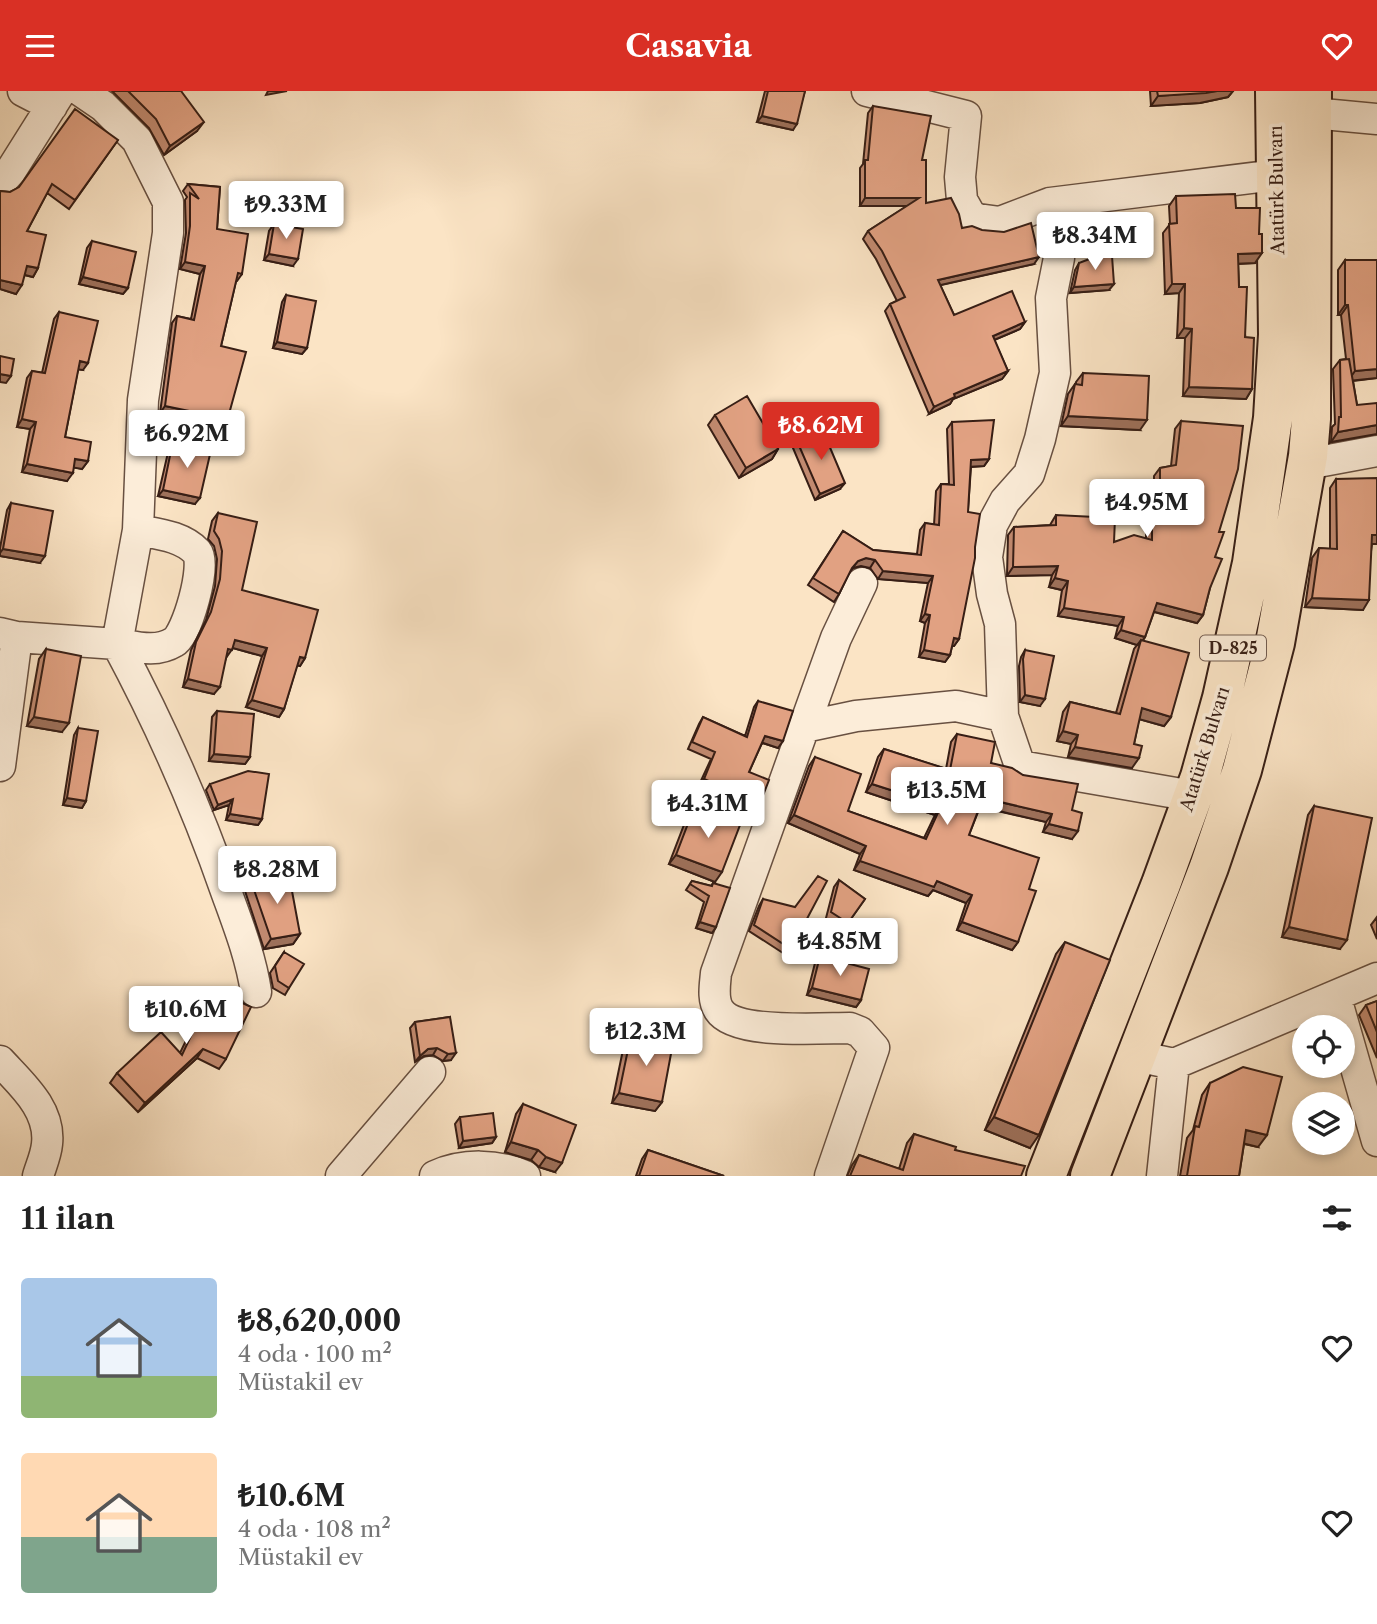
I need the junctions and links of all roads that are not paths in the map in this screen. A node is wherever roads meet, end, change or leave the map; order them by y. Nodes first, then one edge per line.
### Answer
1 (23, 91) edge
2 (81, 91) edge
3 (867, 91) edge
4 (1275, 91) edge
5 (57, 99) edge
6 (1312, 102) edge
7 (1377, 119) edge
8 (1276, 175) junction
9 (0, 183) edge
10 (1049, 203) junction
11 (1377, 451) edge
12 (1307, 464) junction
13 (138, 530) junction
14 (862, 583) dead end
15 (8, 635) edge
16 (117, 644) junction
17 (1003, 716) junction
18 (804, 727) junction
19 (0, 766) edge
20 (1193, 796) junction
21 (1377, 978) edge
22 (256, 992) dead end
23 (1336, 998) junction
24 (1098, 1041) junction
25 (1136, 1056) junction
26 (0, 1061) edge
27 (1174, 1064) junction
28 (430, 1072) dead end
29 (1377, 1141) edge
30 (38, 1176) edge
31 (341, 1176) edge
32 (435, 1176) edge
33 (525, 1176) edge
34 (830, 1176) edge
35 (1046, 1176) edge
36 (1090, 1176) edge
37 (1162, 1176) edge

1 - 5 street
2 - 13 street
3 - 10 street
4 - 8 highway, Atatürk Bulvarı / D-825
5 - 9 street
6 - 7 street
6 - 12 highway, Atatürk Bulvarı / D-825
8 - 10 street
8 - 20 highway, Atatürk Bulvarı / D-825
10 - 17 street
11 - 12 street
12 - 25 highway, Atatürk Bulvarı / D-825
13 - 16 street
13 - 16 street
14 - 18 street
15 - 16 street
15 - 19 street
16 - 22 street
17 - 18 street
17 - 20 street
18 - 34 street
20 - 24 highway, Atatürk Bulvarı / D-825
21 - 23 street
23 - 27 street
23 - 29 street
24 - 25 highway
24 - 35 highway, Atatürk Bulvarı / D-825
25 - 27 street
25 - 36 highway, Atatürk Bulvarı / D-825
26 - 30 street
27 - 37 street
28 - 31 street
32 - 33 street

